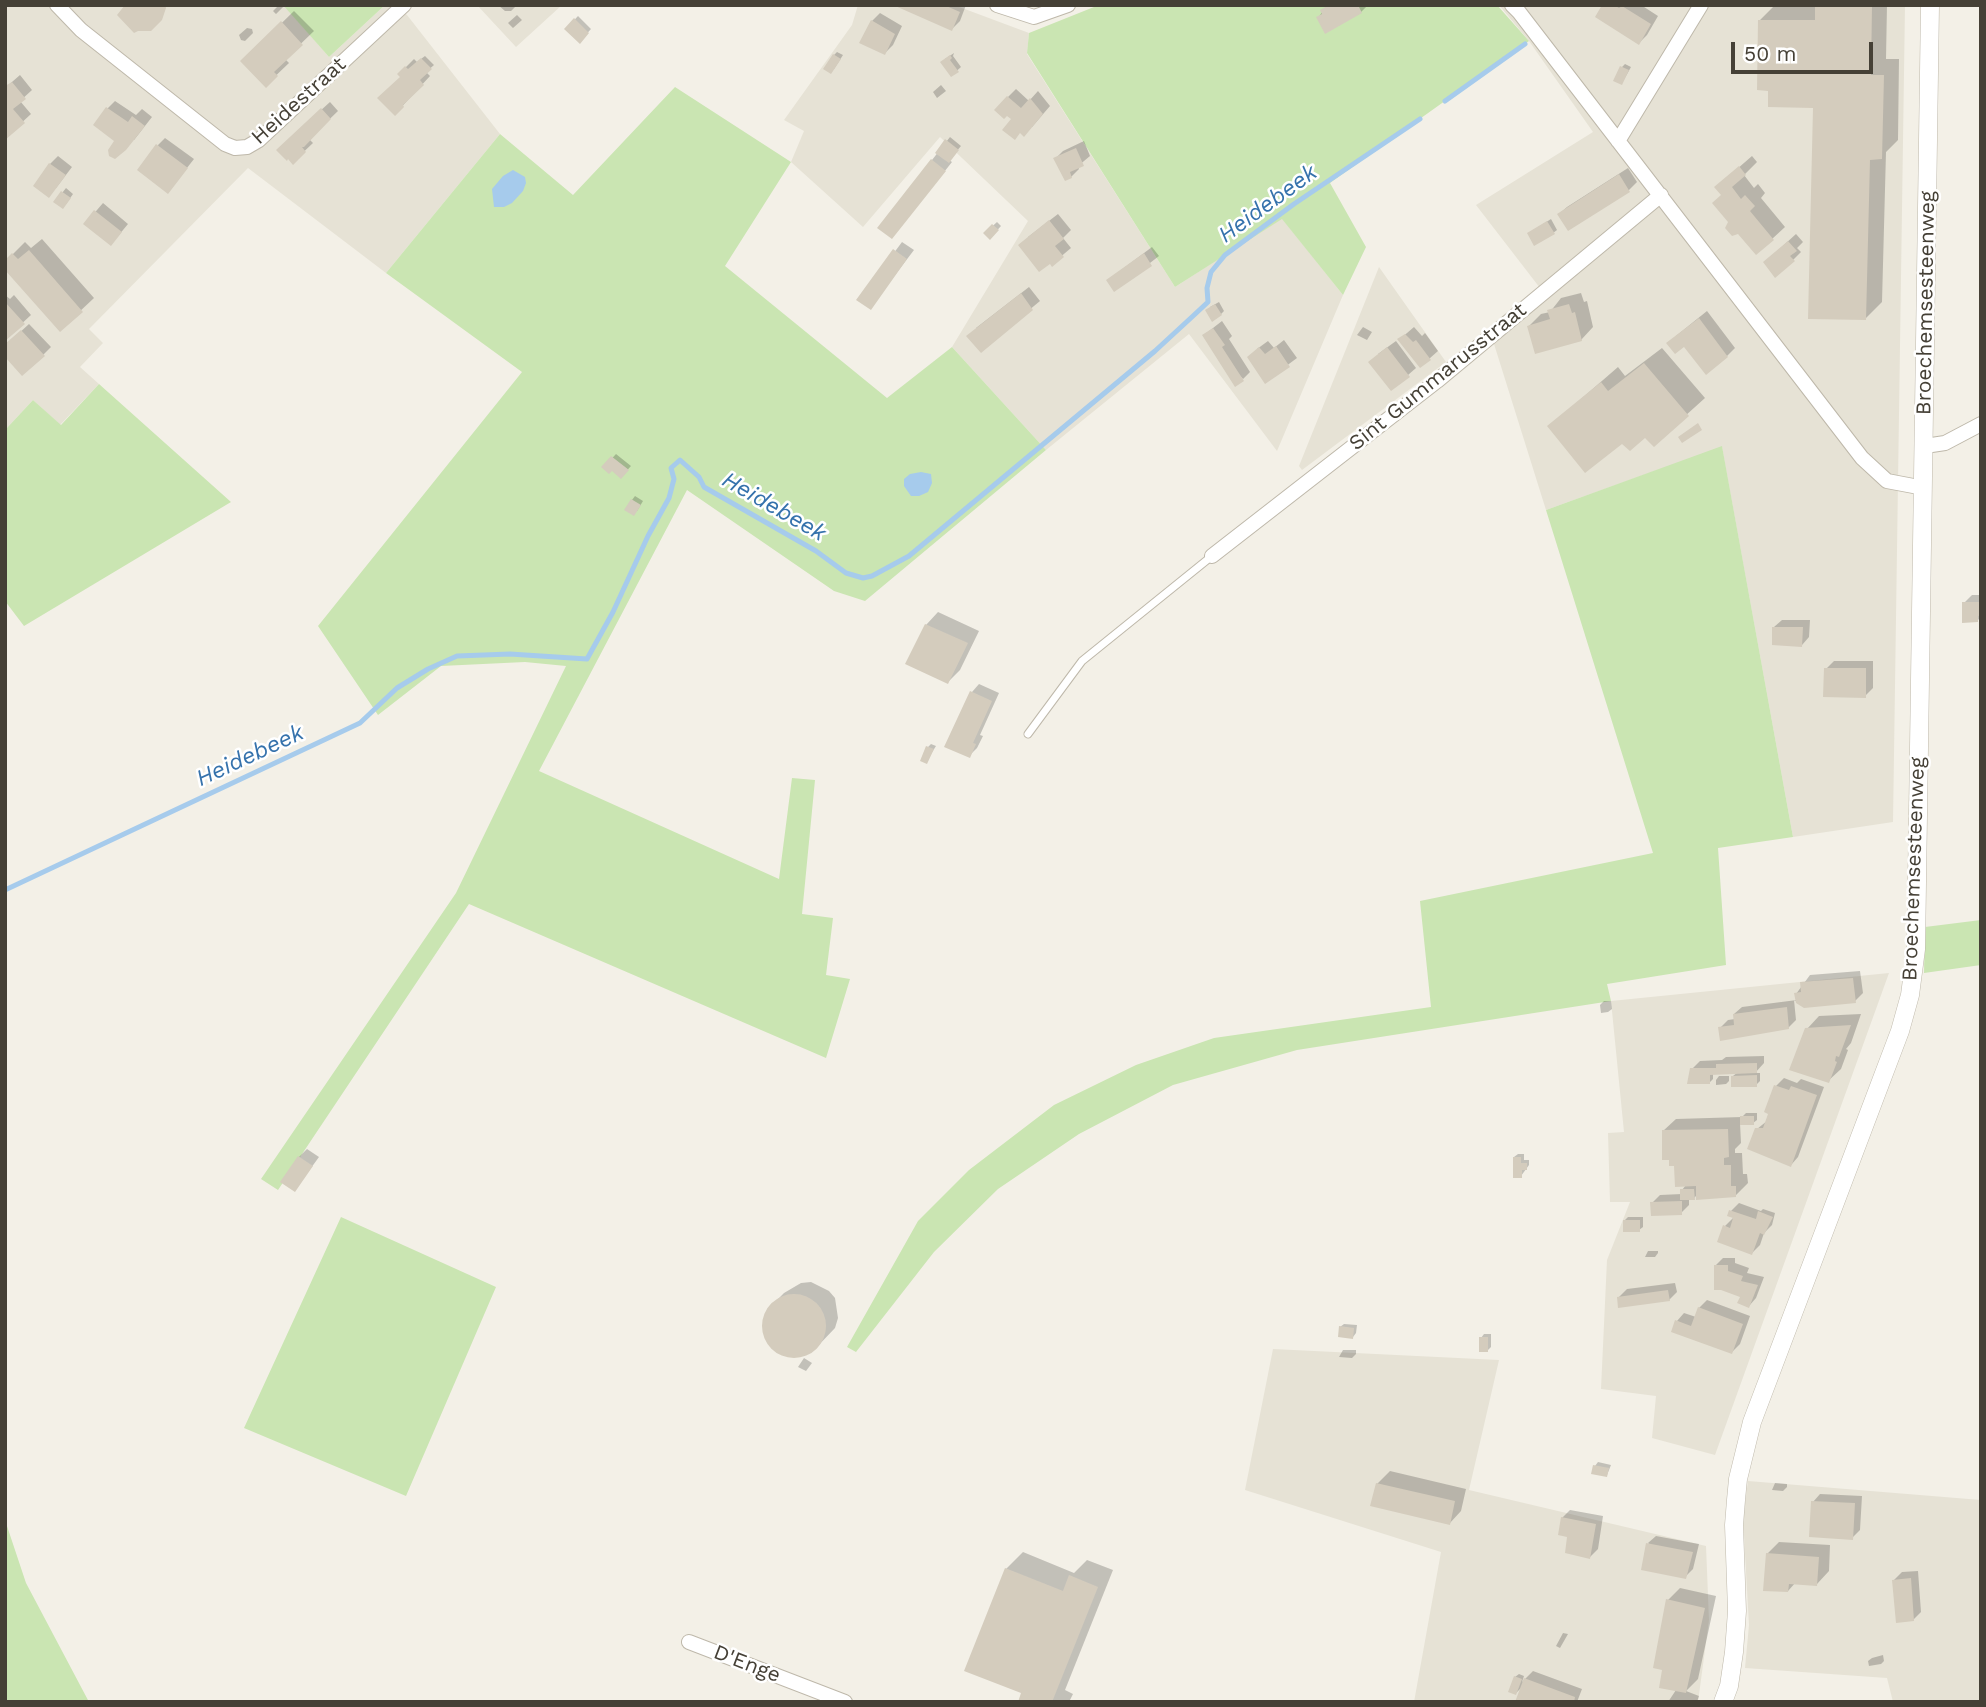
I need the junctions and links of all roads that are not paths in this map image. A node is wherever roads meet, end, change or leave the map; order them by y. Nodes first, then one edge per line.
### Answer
1 (57, 5) edge
2 (404, 5) edge
3 (997, 5) edge
4 (1068, 5) edge
5 (1512, 5) edge
6 (1702, 5) edge
7 (1930, 5) edge
8 (1618, 141) junction
9 (1661, 195) junction
10 (1981, 424) edge
11 (1925, 446) junction
12 (1924, 488) junction
13 (1212, 556) joint
14 (1028, 734) dead end
15 (689, 1642) dead end
16 (845, 1702) edge
17 (1723, 1702) edge

1 - 2 street, Heidestraat
3 - 4 street
5 - 8 street
6 - 8 street
7 - 11 street, Broechemsesteenweg
8 - 9 street
9 - 12 street
9 - 13 street, Sint Gummarusstraat
10 - 11 street
11 - 12 street, Broechemsesteenweg
12 - 17 street, Broechemsesteenweg
13 - 14 lane
15 - 16 street, D'Enge

